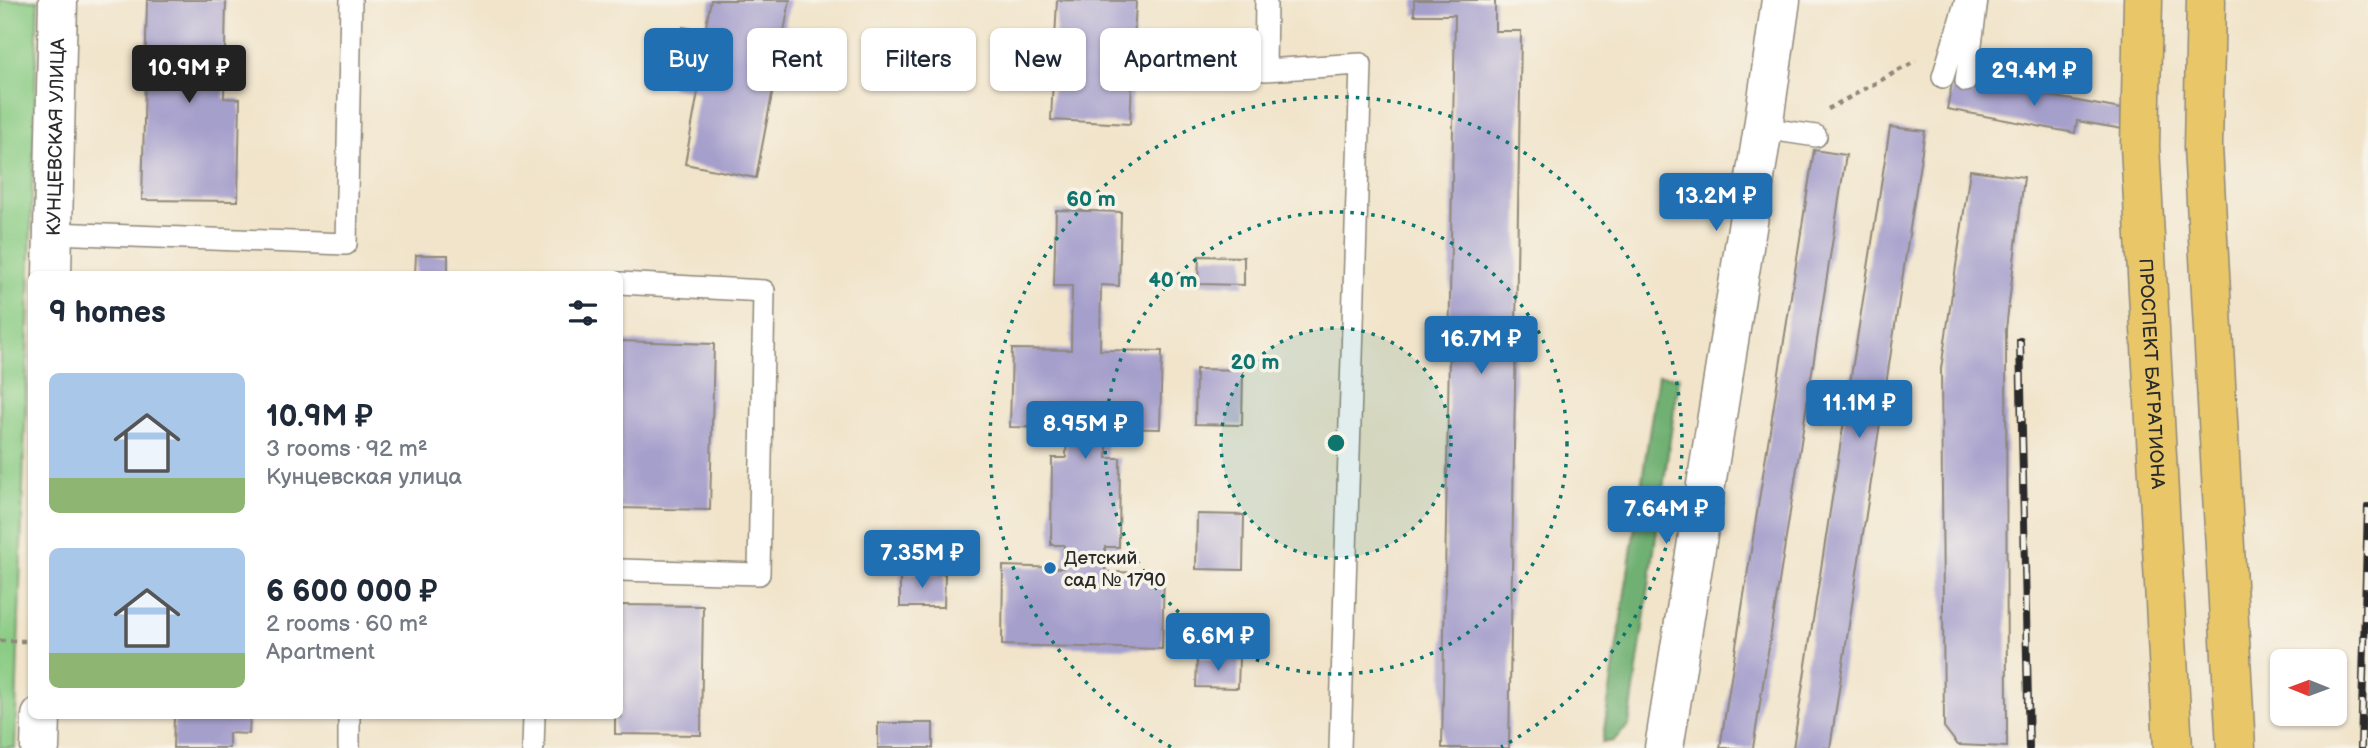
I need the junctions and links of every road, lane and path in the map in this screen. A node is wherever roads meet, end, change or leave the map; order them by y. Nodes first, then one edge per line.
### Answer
1 (58, 0) edge
2 (351, 0) edge
3 (1266, 0) edge
4 (1781, 0) edge
5 (1966, 0) edge
6 (1977, 0) edge
7 (2143, 0) edge
8 (2206, 0) edge
9 (1923, 57) dead end
10 (1943, 77) dead end
11 (1966, 81) dead end
12 (1775, 129) junction
13 (1816, 136) dead end
14 (53, 233) junction
15 (52, 271) edge
16 (623, 283) edge
17 (623, 570) edge
18 (0, 641) edge
19 (28, 641) edge
20 (41, 719) edge
21 (349, 719) edge
22 (534, 719) edge
23 (40, 748) edge
24 (349, 748) edge
25 (533, 748) edge
26 (1340, 748) edge
27 (1664, 748) edge
28 (2173, 748) edge
29 (2236, 748) edge

1 - 14 street, КУНЦЕВСКАЯ УЛИЦА
2 - 14 lane
3 - 26 lane
4 - 12 street
5 - 10 lane
6 - 11 lane
7 - 28 main road, ПРОСПЕКТ БАГРАТИОНА
8 - 29 main road
9 - 12 path
12 - 13 lane
12 - 27 street
14 - 15 street, КУНЦЕВСКАЯ УЛИЦА
16 - 17 lane
18 - 19 path
20 - 23 street
21 - 24 lane
22 - 25 lane

